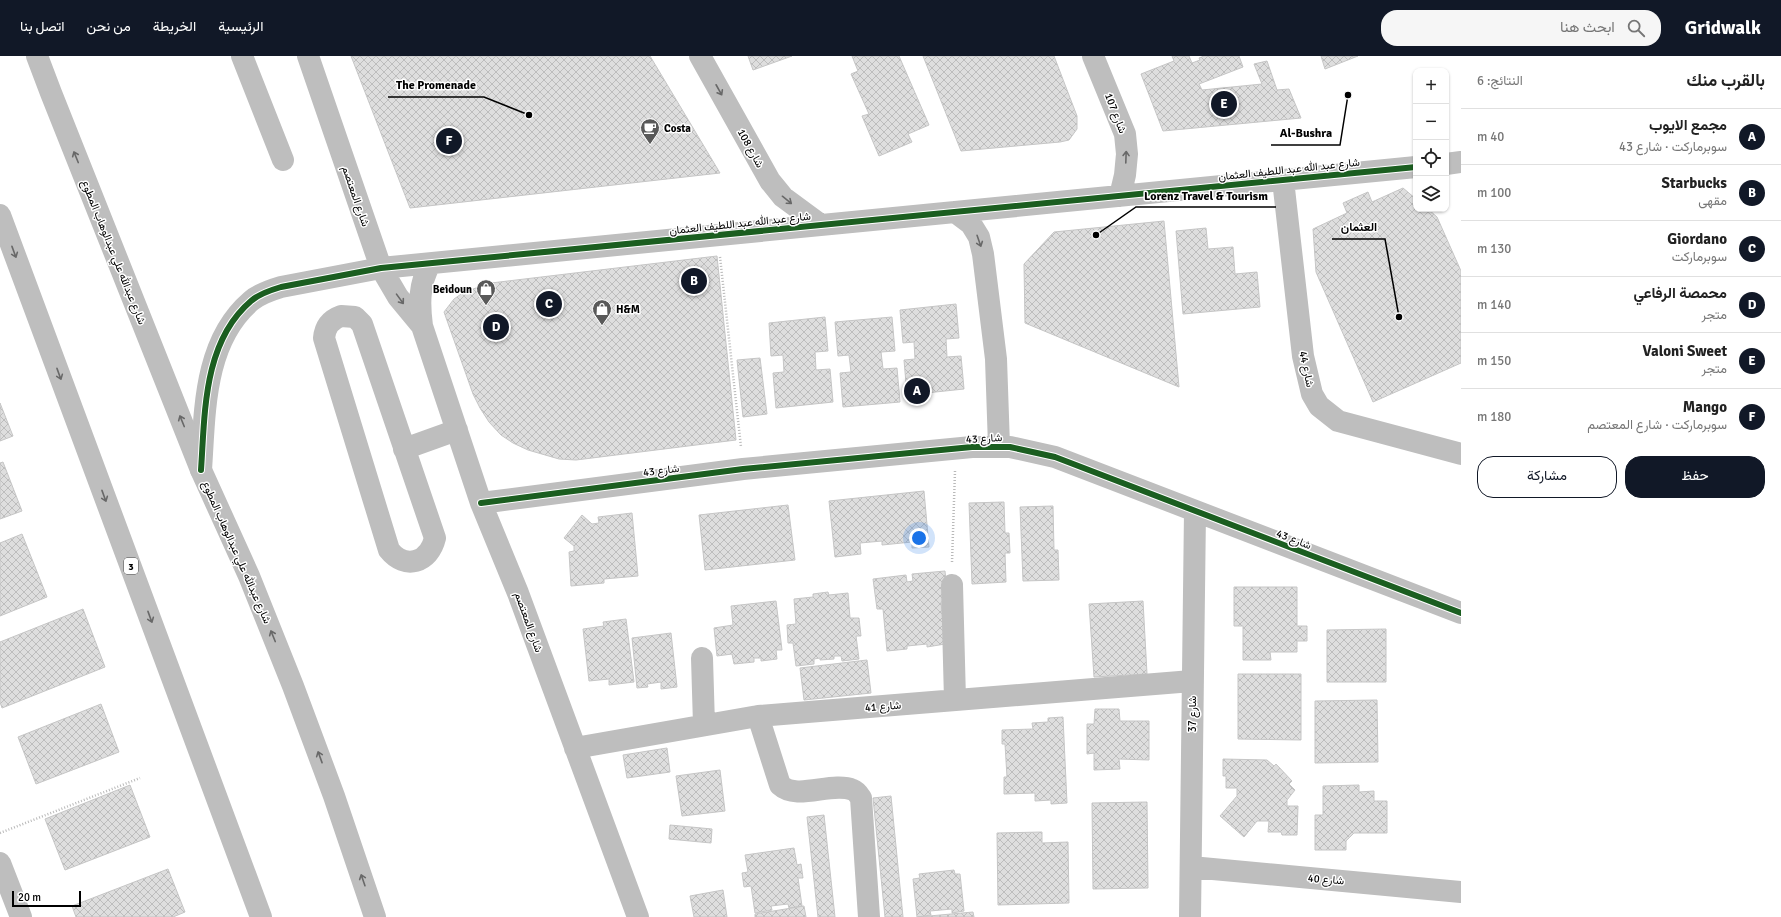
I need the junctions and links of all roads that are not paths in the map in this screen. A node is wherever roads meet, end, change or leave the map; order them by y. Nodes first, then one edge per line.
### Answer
1 (38, 56) edge
2 (51, 56) edge
3 (242, 56) edge
4 (308, 56) edge
5 (700, 56) edge
6 (1093, 56) edge
7 (51, 93) junction
8 (283, 160) dead end
9 (1461, 162) edge
10 (1449, 164) edge
11 (1413, 167) edge
12 (1283, 180) junction
13 (1120, 196) junction
14 (955, 212) junction
15 (0, 215) edge
16 (821, 225) junction
17 (430, 264) junction
18 (381, 268) junction
19 (422, 326) junction
20 (457, 430) junction
21 (999, 446) junction
22 (404, 449) junction
23 (1461, 454) edge
24 (201, 470) junction
25 (481, 503) junction
26 (1195, 511) junction
27 (952, 585) road end
28 (1461, 613) edge
29 (702, 658) dead end
30 (1192, 681) junction
31 (955, 700) junction
32 (758, 716) junction
33 (704, 725) junction
34 (575, 748) junction
35 (0, 863) edge
36 (1191, 867) junction
37 (1461, 892) edge
38 (21, 917) edge
39 (261, 917) edge
40 (375, 917) edge
41 (638, 917) edge
42 (869, 917) edge
43 (1190, 917) edge

1 - 7 street, شارع عبدالله علي عبدالوهاب المطوع
2 - 7 street
3 - 8 street
4 - 18 street, شارع المعتصم
5 -> 16 street, شارع 108
13 -> 6 street, شارع 107
24 -> 7 street, شارع عبدالله علي عبدالوهاب المطوع
9 - 10 street
11 - 12 street, شارع عبد الله عبد اللطيف العثمان
12 - 13 street, شارع عبد الله عبد اللطيف العثمان
12 - 23 street, شارع 44
13 - 14 street, شارع عبد الله عبد اللطيف العثمان
14 - 16 street, شارع عبد الله عبد اللطيف العثمان
14 -> 21 street, شارع 43
15 -> 39 street, 3
16 - 17 street, شارع عبد الله عبد اللطيف العثمان
17 - 18 street, شارع عبد الله عبد اللطيف العثمان
17 - 19 street, شارع المعتصم
18 -> 19 street, شارع المعتصم
18 - 24 street, شارع عبد الله عبد اللطيف العثمان
19 - 20 street, شارع المعتصم
20 - 22 street
20 - 25 street, شارع المعتصم
21 - 25 street, شارع 43
21 - 26 street, شارع 43
22 - 22 street
40 -> 24 street, شارع عبدالله علي عبدالوهاب المطوع
25 - 34 street, شارع المعتصم
26 - 28 street, شارع 43
26 - 30 street, شارع 37
27 - 31 street
29 - 33 street
30 - 31 street, شارع 41
30 - 36 street, شارع 37
31 - 32 street, شارع 41
32 - 33 street, شارع 41
32 - 42 street
33 - 34 street, شارع 41
34 - 41 street, شارع المعتصم
35 - 38 street
36 - 37 street, شارع 40
36 - 43 street, شارع 37

